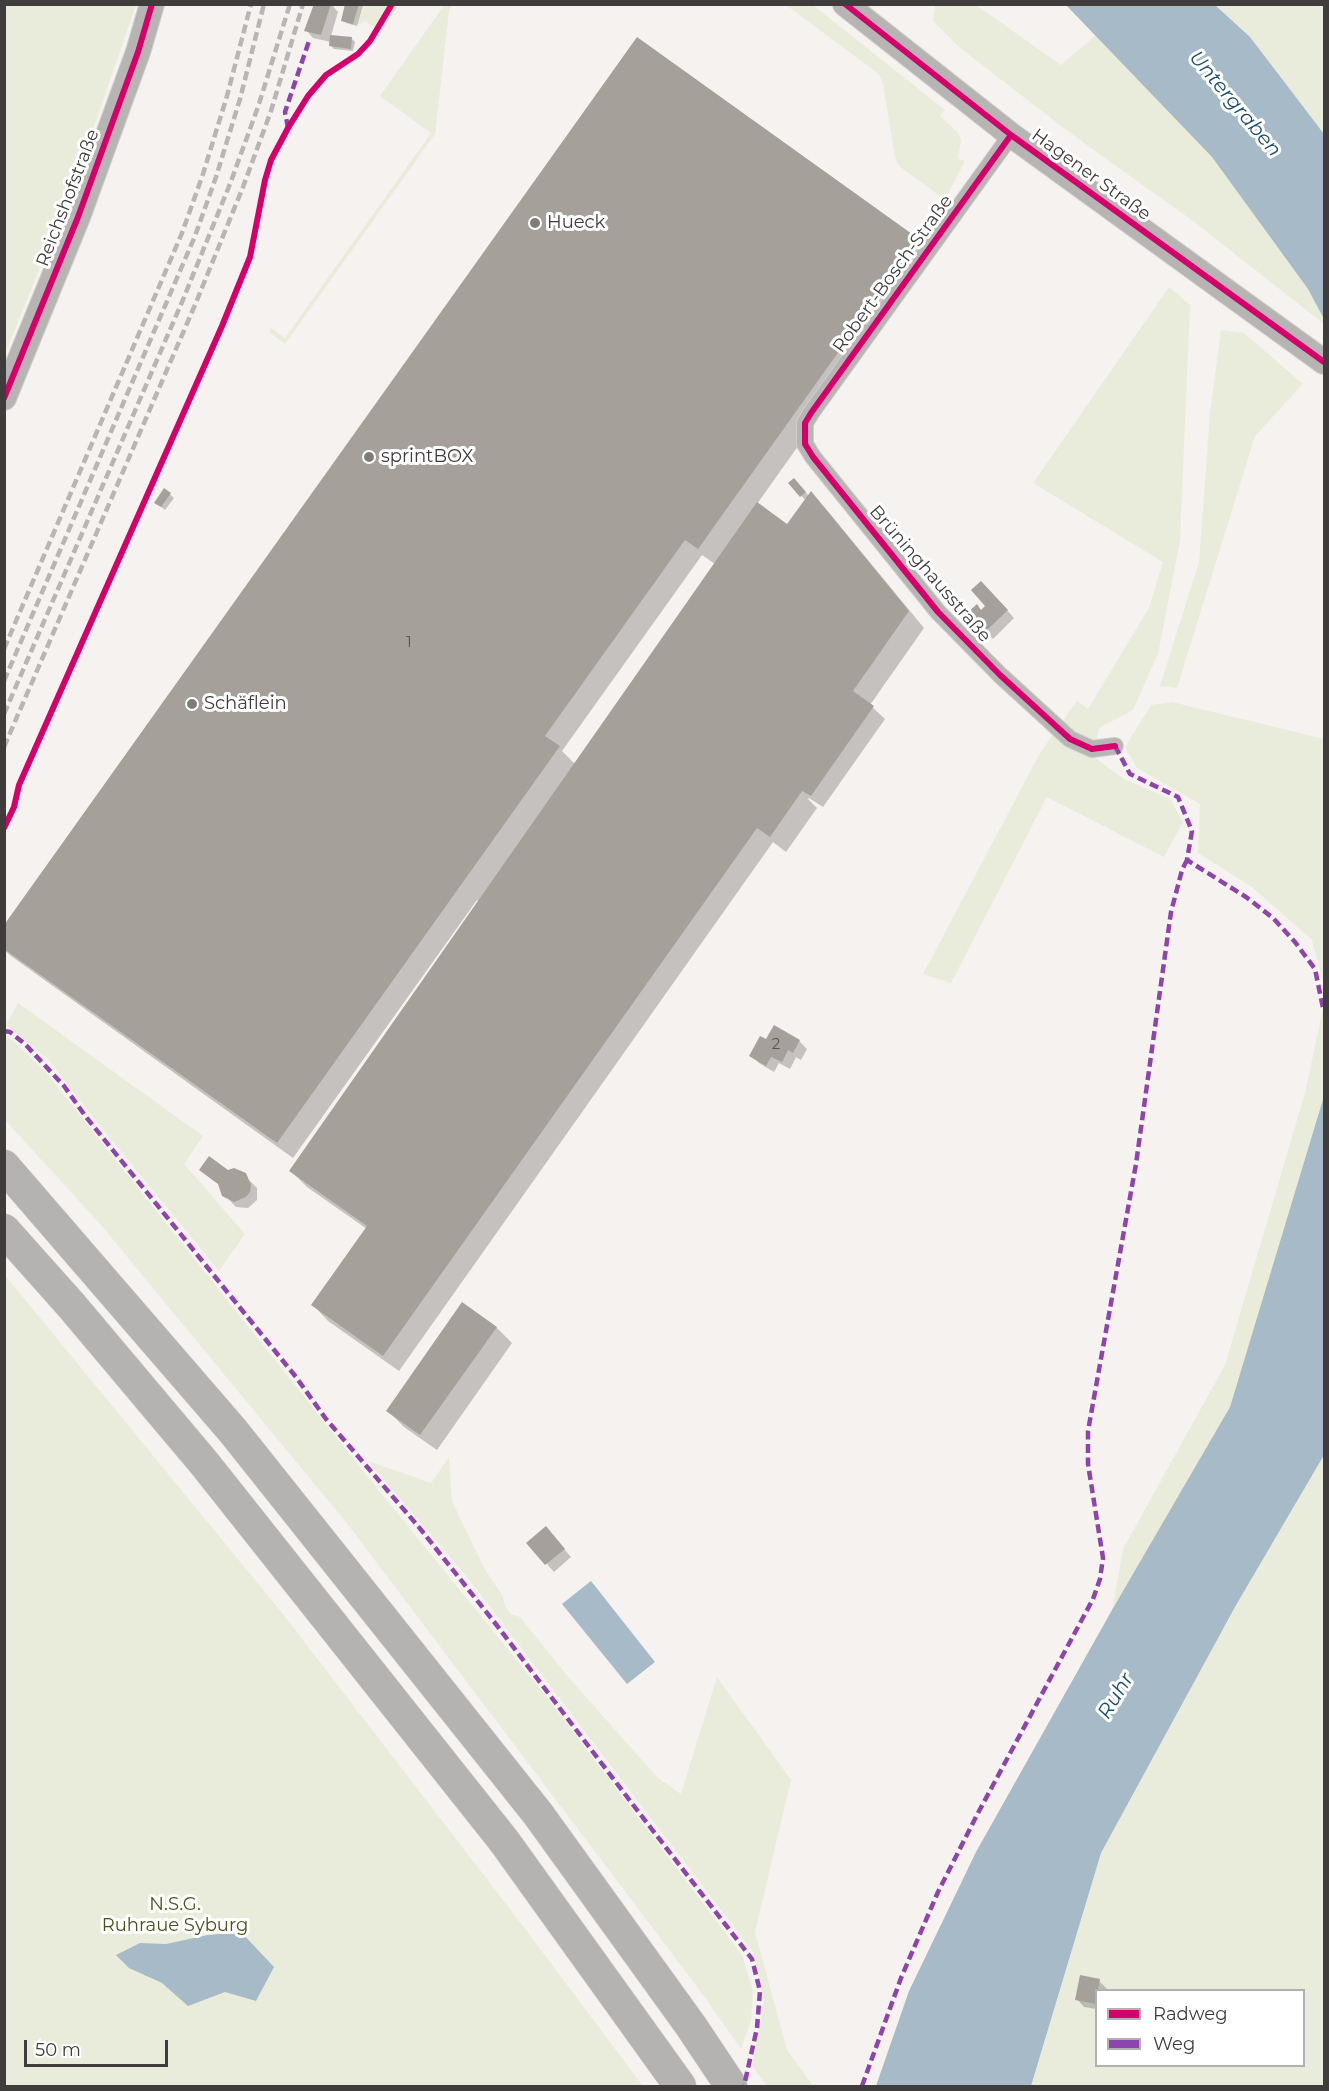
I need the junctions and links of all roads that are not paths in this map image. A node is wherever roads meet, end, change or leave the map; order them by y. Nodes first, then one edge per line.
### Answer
1 (152, 4) edge
2 (844, 4) edge
3 (1011, 135) junction
4 (1324, 362) edge
5 (4, 398) edge
6 (804, 432) joint
7 (1115, 746) dead end
8 (4, 1166) edge
9 (4, 1230) edge
10 (678, 2083) edge
11 (731, 2086) edge

1 - 5 main road, Reichshofstraße
2 - 3 main road, Hagener Straße
3 - 4 main road, Hagener Straße
3 - 6 street, Robert-Bosch-Straße
6 - 7 street, Brüninghausstraße
8 - 11 highway
9 - 10 highway

